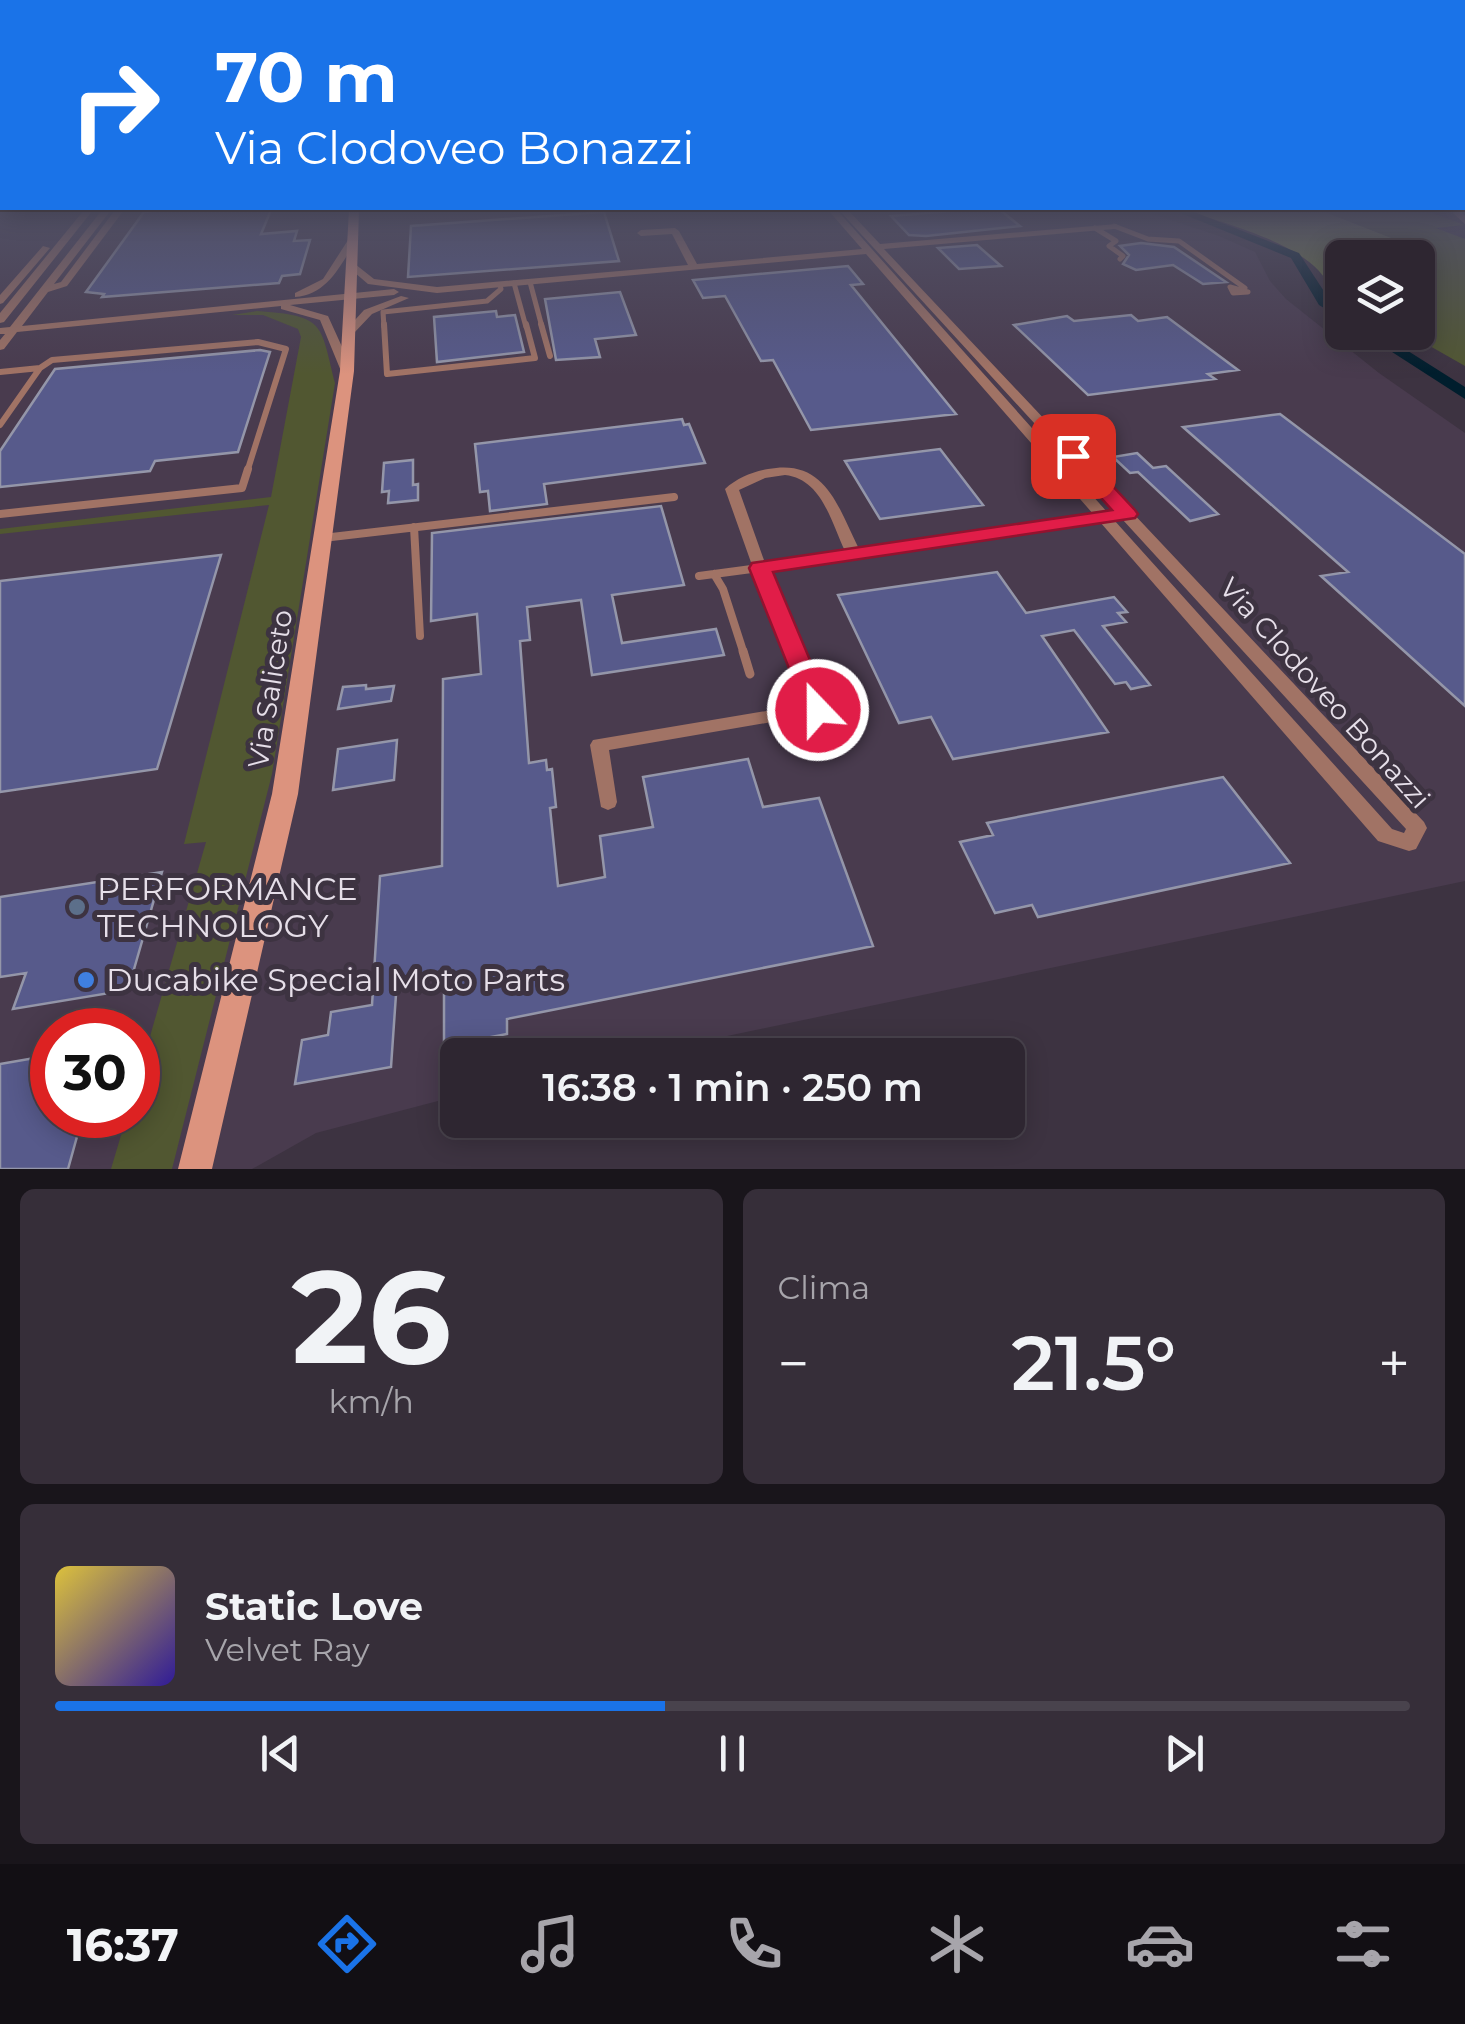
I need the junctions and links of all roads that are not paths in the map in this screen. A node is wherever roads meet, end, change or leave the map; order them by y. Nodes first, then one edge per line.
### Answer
1 (31, 265) edge
2 (45, 265) edge
3 (64, 265) edge
4 (80, 265) edge
5 (337, 265) edge
6 (719, 265) edge
7 (889, 265) edge
8 (891, 265) edge
9 (1212, 265) edge
10 (352, 266) joint
11 (694, 267) joint
12 (530, 282) junction
13 (514, 283) junction
14 (500, 284) junction
15 (1245, 288) dead end
16 (44, 290) junction
17 (417, 292) junction
18 (20, 295) junction
19 (351, 298) junction
20 (2, 299) edge
21 (281, 304) junction
22 (0, 320) edge
23 (14, 329) junction
24 (0, 330) edge
25 (350, 331) junction
26 (0, 348) edge
27 (550, 356) dead end
28 (40, 368) junction
29 (0, 372) edge
30 (347, 372) junction
31 (0, 426) edge
32 (674, 496) dead end
33 (0, 514) edge
34 (1127, 514) junction
35 (1104, 518) junction
36 (414, 527) junction
37 (323, 538) junction
38 (854, 554) junction
39 (760, 568) junction
40 (714, 574) junction
41 (699, 576) dead end
42 (420, 636) dead end
43 (750, 674) dead end
44 (608, 802) dead end
45 (195, 1169) edge

1 - 20 street
2 - 18 street
3 - 16 street
4 - 16 street
5 - 21 street
6 - 11 street
7 - 35 street, Via Clodoveo Bonazzi
8 - 34 street, Via Clodoveo Bonazzi
9 - 15 lane
10 - 17 street
10 - 19 main road, Via Saliceto
11 - 12 street
12 - 13 street
12 - 27 lane
13 - 14 street
13 - 14 lane
14 - 17 street
16 - 23 street
17 - 19 street
17 - 25 street
18 - 20 street
18 - 22 street
19 - 21 street
19 - 25 main road, Via Saliceto
21 - 23 street
21 - 30 street
23 - 24 street
23 - 26 street
25 - 30 main road, Via Saliceto
28 - 29 lane
28 - 31 lane
28 - 33 lane
30 - 37 main road, Via Saliceto
32 - 36 lane
34 - 35 street
34 - 35 street, Via Clodoveo Bonazzi
35 - 38 street
36 - 37 lane
36 - 42 lane
37 - 45 main road, Via Saliceto
38 - 39 street
38 - 39 street
39 - 40 lane
39 - 44 street
40 - 41 lane
40 - 43 lane

